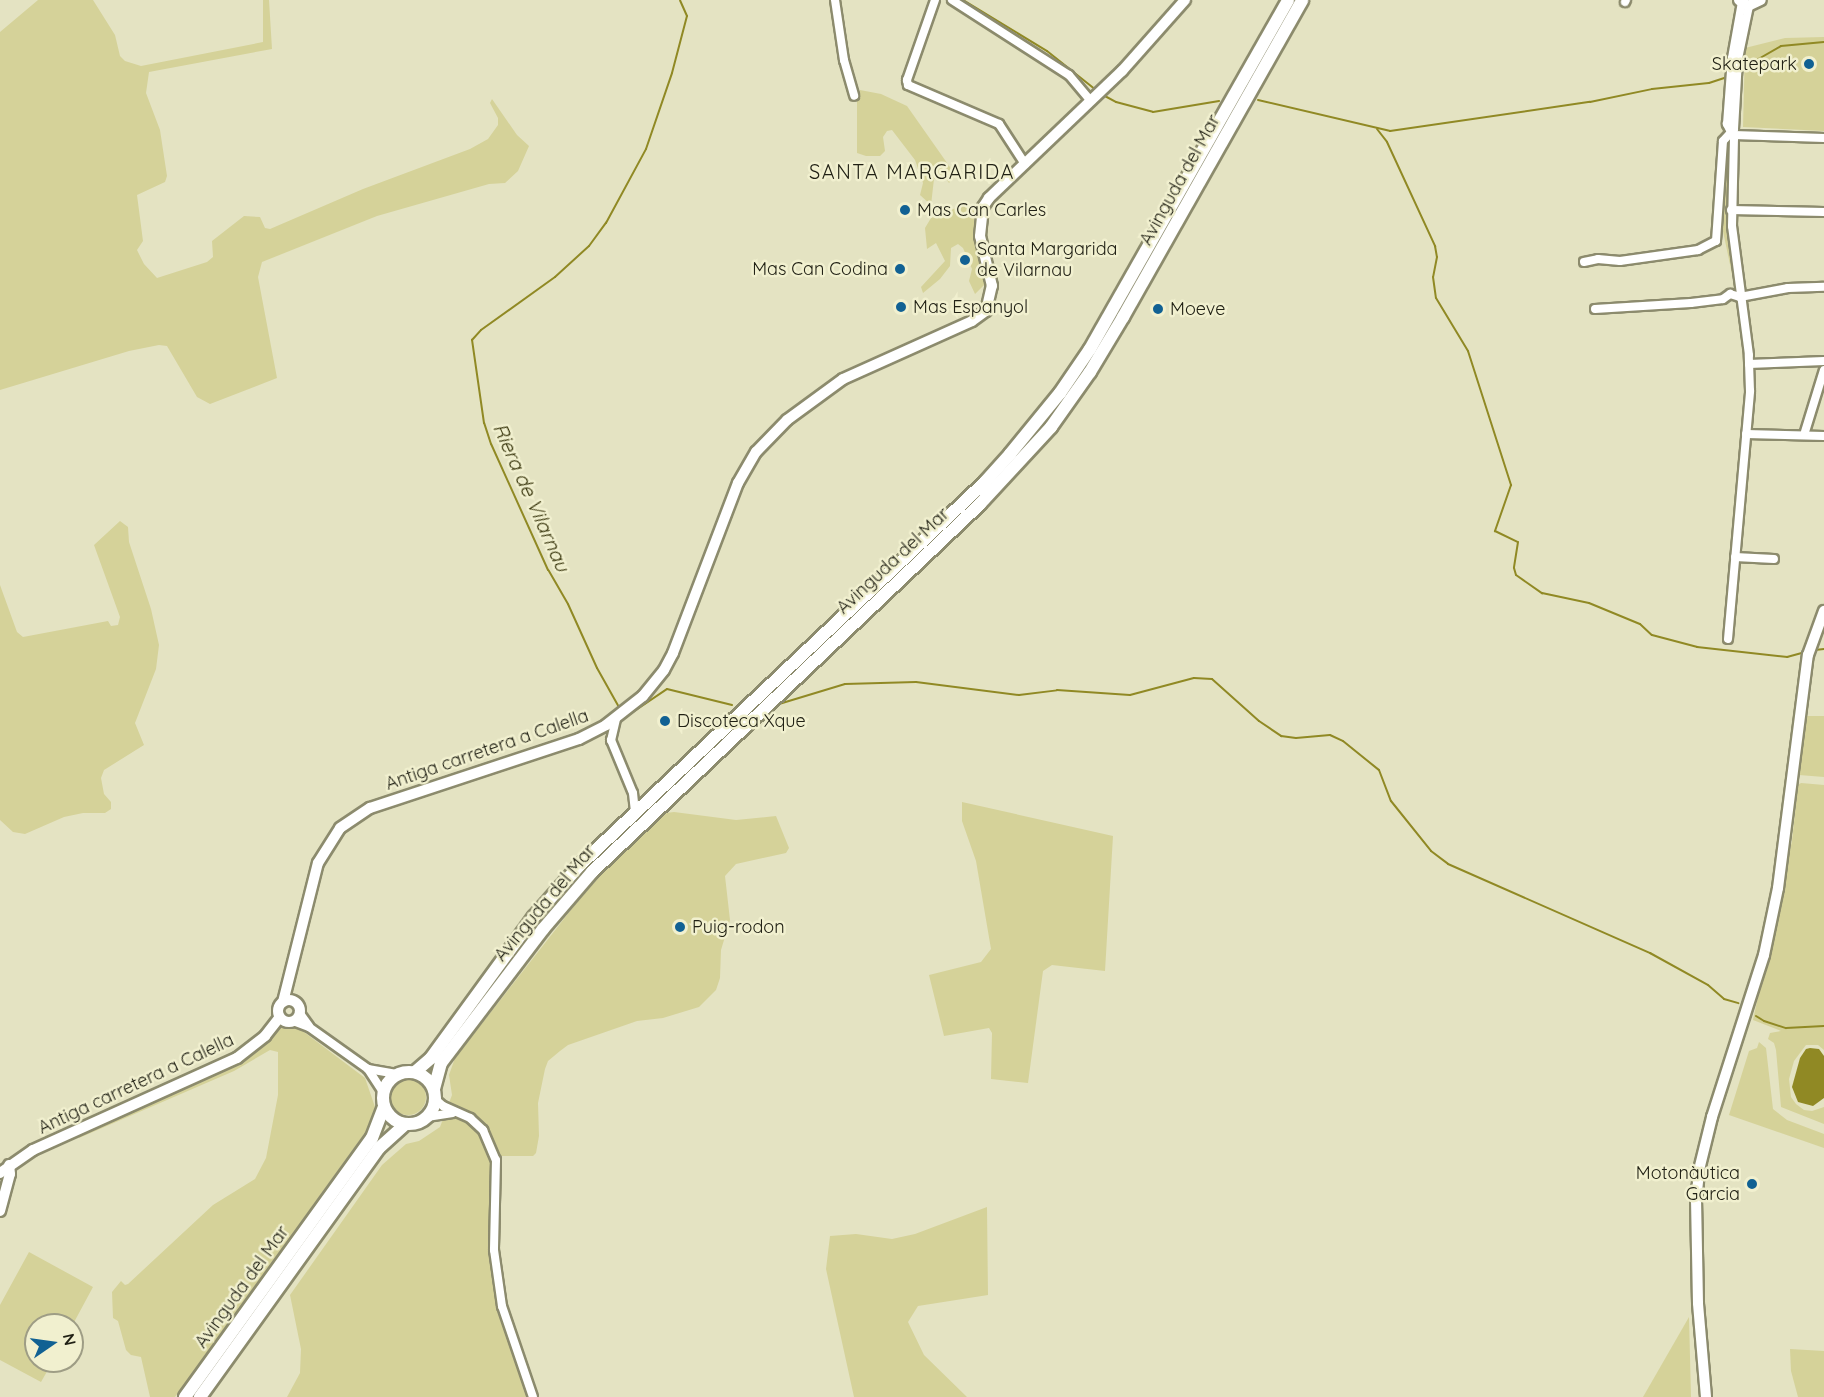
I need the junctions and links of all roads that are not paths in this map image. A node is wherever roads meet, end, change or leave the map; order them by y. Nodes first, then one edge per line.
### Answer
1 (835, 0) edge
2 (934, 0) edge
3 (952, 0) edge
4 (1185, 0) edge
5 (1288, 0) edge
6 (1302, 0) edge
7 (1748, 2) edge
8 (1733, 75) junction
9 (854, 96) dead end
10 (1093, 99) junction
11 (1733, 132) junction
12 (1824, 138) edge
13 (1025, 164) junction
14 (1731, 210) junction
15 (1824, 212) edge
16 (1584, 262) dead end
17 (1824, 287) edge
18 (1737, 297) junction
19 (1595, 309) dead end
20 (1824, 361) edge
21 (1749, 364) junction
22 (1824, 370) edge
23 (1746, 434) junction
24 (1804, 435) junction
25 (1824, 436) edge
26 (1735, 557) junction
27 (1774, 559) dead end
28 (1824, 611) edge
29 (1728, 639) dead end
30 (617, 718) junction
31 (593, 732) junction
32 (611, 740) junction
33 (657, 792) junction
34 (633, 793) junction
35 (635, 813) junction
36 (283, 1002) junction
37 (296, 1016) junction
38 (280, 1017) junction
39 (368, 1069) junction
40 (415, 1072) junction
41 (397, 1074) junction
42 (383, 1092) junction
43 (434, 1094) junction
44 (384, 1107) junction
45 (454, 1112) junction
46 (427, 1117) junction
47 (406, 1124) junction
48 (9, 1165) junction
49 (0, 1173) edge
50 (0, 1211) edge
51 (185, 1397) edge
52 (200, 1397) edge
53 (533, 1397) edge
54 (1706, 1397) edge

1 - 9 street
2 - 13 street
3 - 10 street
4 - 10 street, Antiga carretera a Calella
5 - 33 main road, Avinguda del Mar
6 - 43 main road, Avinguda del Mar
7 - 8 street
7 - 8 street
8 - 11 street
10 - 13 street, Antiga carretera a Calella
11 - 12 street
11 - 14 street
11 - 16 street
13 - 30 street, Antiga carretera a Calella
14 - 15 street
14 - 18 street
17 - 18 street
18 - 19 street
18 - 21 street
20 - 21 street
21 - 23 street
22 - 24 street
23 - 24 street
23 - 26 street
24 - 25 street
26 - 27 street
26 - 29 street
28 - 54 street
30 - 31 street, Antiga carretera a Calella
30 - 32 street
31 - 32 street
31 - 36 street, Antiga carretera a Calella
32 - 34 street
33 - 34 street
33 - 35 main road, Avinguda del Mar
34 - 35 street
35 - 40 main road, Avinguda del Mar
36 - 37 street
36 - 38 street
37 - 38 street
37 - 39 street
38 - 48 street, Antiga carretera a Calella
39 - 41 street
39 - 42 street
40 - 41 main road
40 - 43 main road
41 - 42 main road
42 - 44 main road
43 - 45 street
43 - 46 main road
44 - 47 main road
44 - 51 main road, Avinguda del Mar
45 - 46 street
45 - 53 street
46 - 47 main road
47 - 52 main road, Avinguda del Mar
48 - 49 street, Antiga carretera a Calella
48 - 50 street

